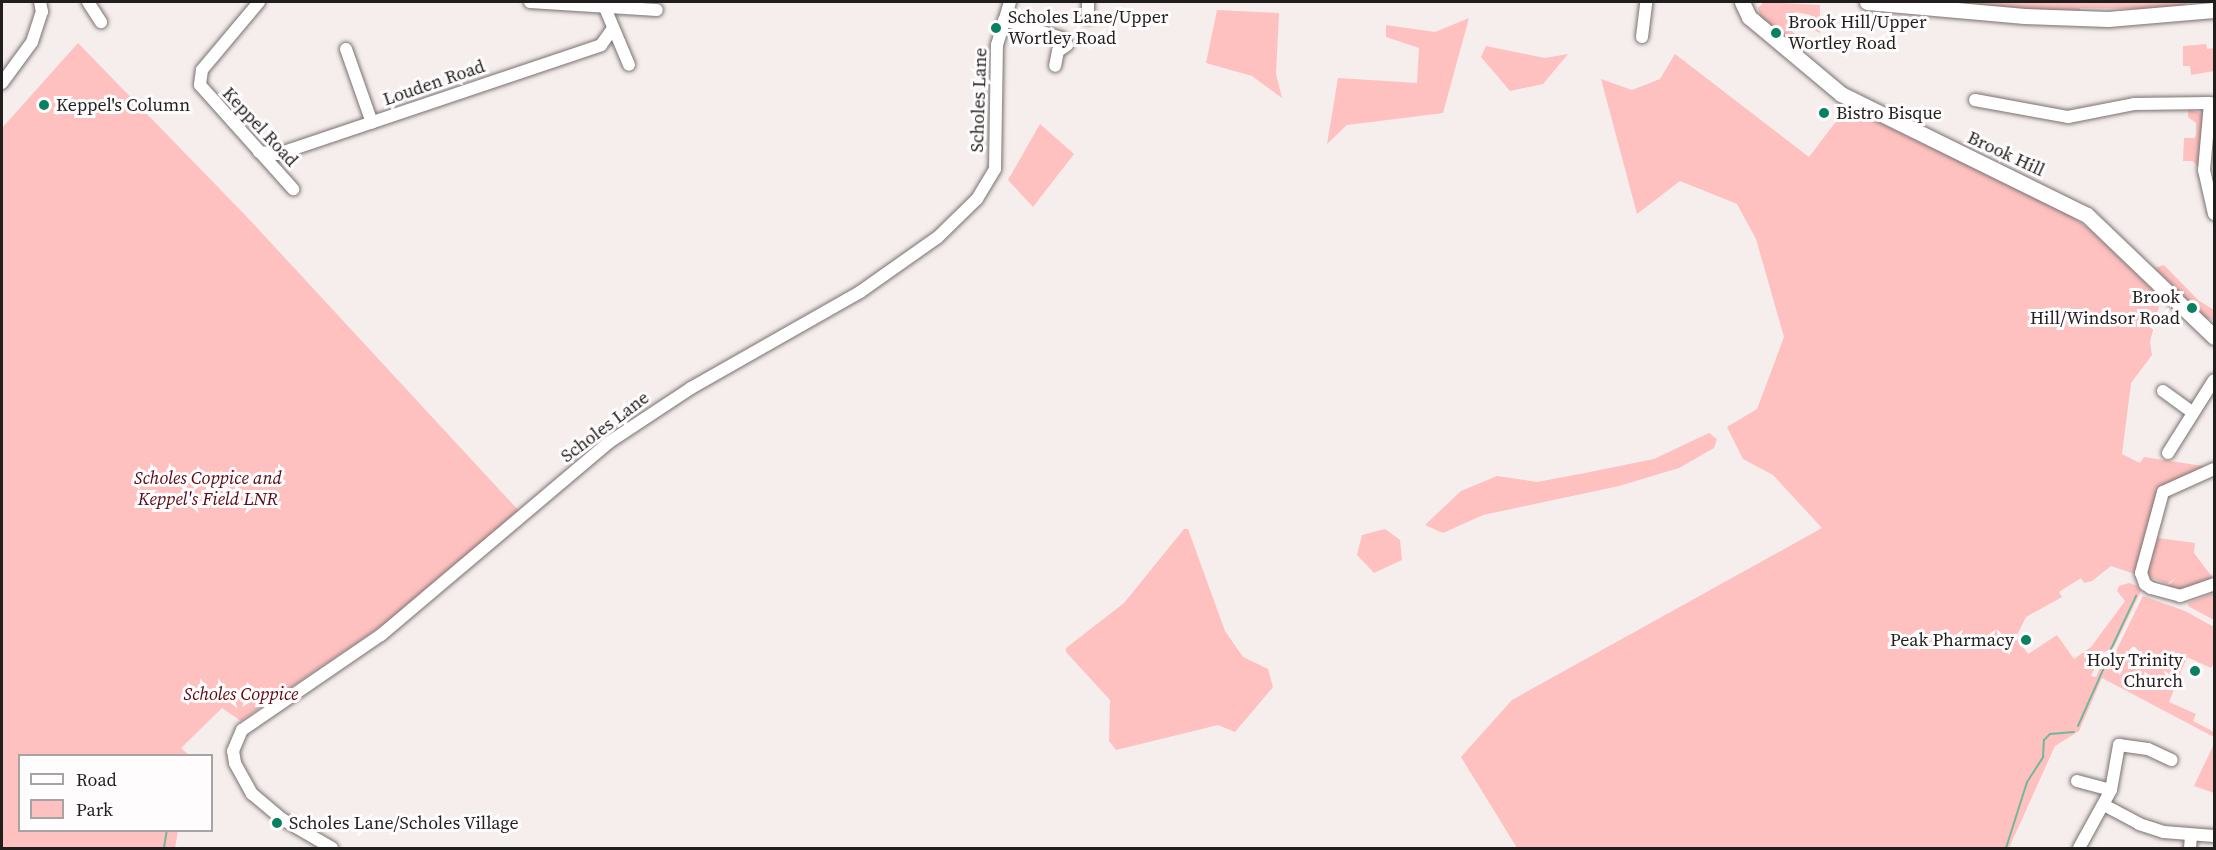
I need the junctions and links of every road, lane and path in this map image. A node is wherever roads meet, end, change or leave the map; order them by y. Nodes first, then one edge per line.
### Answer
1 (40, 2) edge
2 (88, 2) edge
3 (259, 2) edge
4 (530, 2) edge
5 (1010, 2) edge
6 (1088, 2) edge
7 (1646, 2) edge
8 (1742, 2) edge
9 (1867, 2) edge
10 (604, 5) edge
11 (2205, 8) edge
12 (657, 9) dead end
13 (1088, 18) dead end
14 (1004, 20) junction
15 (101, 22) dead end
16 (612, 30) junction
17 (1642, 38) dead end
18 (346, 49) dead end
19 (628, 65) dead end
20 (1055, 66) dead end
21 (2, 83) edge
22 (1975, 100) dead end
23 (2212, 103) edge
24 (372, 123) junction
25 (258, 152) junction
26 (293, 189) dead end
27 (2214, 214) edge
28 (2214, 336) edge
29 (2214, 380) edge
30 (2163, 390) dead end
31 (2193, 412) junction
32 (2168, 453) dead end
33 (2214, 468) edge
34 (2214, 584) edge
35 (2172, 760) dead end
36 (2077, 781) dead end
37 (2111, 790) junction
38 (2104, 805) junction
39 (2214, 836) edge
40 (2191, 842) edge
41 (332, 849) edge
42 (2079, 849) edge

1 - 21 street
2 - 15 street
3 - 25 street, Keppel Road
4 - 10 street
5 - 14 street, Scholes Lane
6 - 13 street
7 - 17 street
8 - 28 main road, Brook Hill
9 - 11 main road
10 - 12 street
10 - 16 street
14 - 20 street
14 - 41 street, Scholes Lane
16 - 19 street
16 - 24 street, Louden Road
18 - 24 street
22 - 23 street
23 - 27 street
24 - 25 street, Louden Road
25 - 26 street, Keppel Road
29 - 31 street
30 - 31 street
31 - 32 street
33 - 34 street
35 - 37 street
36 - 37 street
37 - 38 street
38 - 40 street
38 - 42 street
39 - 40 street

